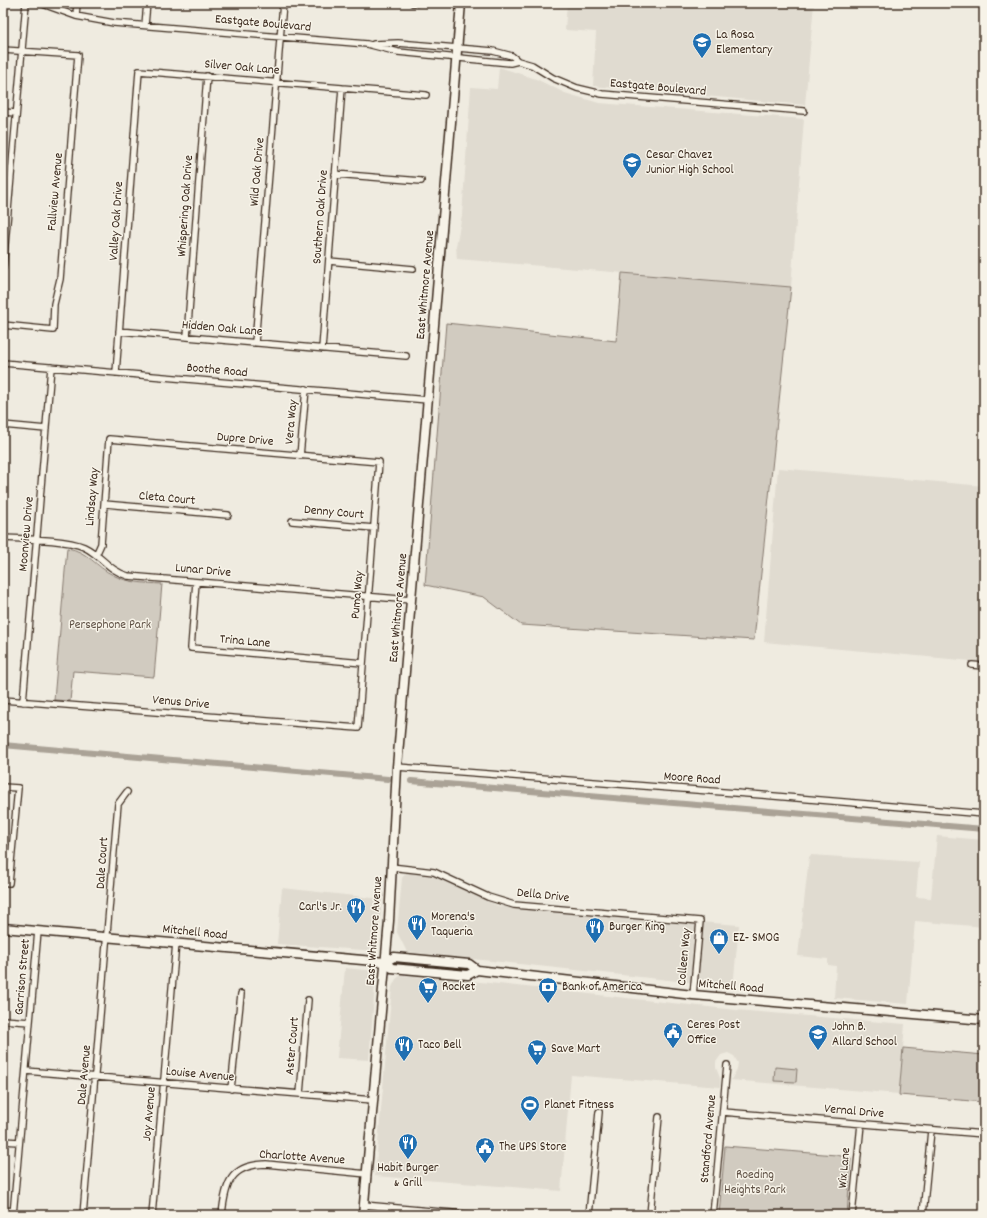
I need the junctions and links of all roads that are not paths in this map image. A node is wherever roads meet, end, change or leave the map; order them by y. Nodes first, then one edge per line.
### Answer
1 (26, 3) edge
2 (40, 3) edge
3 (77, 3) edge
4 (147, 3) edge
5 (283, 3) edge
6 (461, 3) edge
7 (76, 16) junction
8 (145, 25) junction
9 (280, 36) junction
10 (368, 44) junction
11 (457, 47) junction
12 (3, 50) edge
13 (21, 52) junction
14 (456, 57) junction
15 (518, 61) junction
16 (139, 71) joint
17 (207, 76) junction
18 (276, 82) junction
19 (342, 88) junction
20 (426, 95) dead end
21 (804, 111) dead end
22 (3, 112) edge
23 (16, 113) junction
24 (3, 172) edge
25 (10, 173) junction
26 (336, 174) junction
27 (421, 181) dead end
28 (4, 234) edge
29 (329, 261) junction
30 (3, 268) edge
31 (414, 269) dead end
32 (3, 325) edge
33 (119, 331) junction
34 (187, 337) junction
35 (255, 343) junction
36 (322, 349) junction
37 (406, 356) dead end
38 (3, 363) edge
39 (51, 367) junction
40 (116, 373) junction
41 (306, 389) junction
42 (428, 400) junction
43 (3, 425) edge
44 (46, 429) junction
45 (109, 439) joint
46 (300, 456) junction
47 (379, 462) joint
48 (104, 504) junction
49 (228, 515) dead end
50 (292, 521) dead end
51 (374, 528) junction
52 (3, 538) edge
53 (37, 540) junction
54 (96, 555) junction
55 (196, 582) junction
56 (368, 597) junction
57 (411, 600) junction
58 (363, 663) junction
59 (972, 665) dead end
60 (984, 666) edge
61 (3, 700) edge
62 (23, 702) junction
63 (358, 728) joint
64 (397, 768) junction
65 (3, 787) edge
66 (127, 792) dead end
67 (984, 814) edge
68 (391, 867) junction
69 (6, 882) edge
70 (700, 921) joint
71 (3, 928) edge
72 (38, 931) junction
73 (108, 937) junction
74 (176, 943) junction
75 (385, 962) junction
76 (241, 994) dead end
77 (693, 995) junction
78 (308, 1000) dead end
79 (3, 1020) edge
80 (984, 1020) edge
81 (30, 1022) junction
82 (727, 1065) dead end
83 (26, 1071) junction
84 (96, 1077) junction
85 (164, 1083) junction
86 (231, 1089) junction
87 (300, 1094) junction
88 (373, 1100) junction
89 (599, 1112) dead end
90 (722, 1112) junction
91 (659, 1117) dead end
92 (860, 1124) junction
93 (931, 1130) junction
94 (984, 1134) edge
95 (3, 1140) edge
96 (19, 1142) junction
97 (367, 1174) junction
98 (364, 1205) junction
99 (3, 1210) edge
100 (13, 1213) edge
101 (83, 1215) edge
102 (152, 1215) edge
103 (222, 1215) edge
104 (363, 1215) edge
105 (475, 1215) edge
106 (589, 1215) edge
107 (650, 1215) edge
108 (713, 1215) edge
109 (852, 1215) edge
110 (923, 1215) edge

1 - 13 street
2 - 7 street, Eastgate Boulevard
3 - 7 street
4 - 8 street
5 - 9 street, Wild Oak Drive
6 - 11 main road, East Whitmore Avenue
7 - 8 street, Eastgate Boulevard
8 - 9 street, Eastgate Boulevard
9 - 10 street, Eastgate Boulevard
9 - 18 street, Wild Oak Drive
10 - 11 street, Eastgate Boulevard
10 - 14 street, Eastgate Boulevard
11 - 14 main road, East Whitmore Avenue
11 - 15 street, Eastgate Boulevard
12 - 13 street
13 - 23 street
13 - 32 street, Fallview Avenue
14 - 15 street, Eastgate Boulevard
14 - 42 main road, East Whitmore Avenue
15 - 21 street, Eastgate Boulevard
16 - 17 street, Silver Oak Lane
16 - 33 street, Valley Oak Drive
17 - 18 street, Silver Oak Lane
17 - 34 street, Whispering Oak Drive
18 - 19 street, Silver Oak Lane
18 - 35 street, Wild Oak Drive
19 - 20 street, Silver Oak Lane
19 - 26 street, Southern Oak Drive
22 - 23 street
23 - 25 street
24 - 25 street
25 - 28 street
26 - 27 street
26 - 29 street, Southern Oak Drive
28 - 30 street
29 - 31 street
29 - 36 street, Southern Oak Drive
33 - 34 street, Hidden Oak Lane
33 - 40 street, Valley Oak Drive
34 - 35 street, Hidden Oak Lane
35 - 36 street, Hidden Oak Lane
36 - 37 street, Hidden Oak Lane
38 - 39 street, Boothe Road
39 - 40 street, Boothe Road
39 - 44 street, Moonview Drive
40 - 41 street, Boothe Road
41 - 42 street, Boothe Road
41 - 46 street, Vera Way
42 - 57 main road, East Whitmore Avenue
43 - 44 street
44 - 53 street, Moonview Drive
45 - 46 street, Dupre Drive
45 - 48 street, Lindsay Way
46 - 47 street, Dupre Drive
47 - 51 street, Puma Way
48 - 49 street, Cleta Court
48 - 54 street, Lindsay Way
50 - 51 street, Denny Court
51 - 56 street, Puma Way
52 - 53 street, Lunar Drive
53 - 54 street, Lunar Drive
53 - 62 street, Moonview Drive
54 - 55 street, Lunar Drive
55 - 56 street, Lunar Drive
55 - 58 street, Trina Lane
56 - 57 street, Lunar Drive
56 - 58 street, Puma Way
57 - 64 main road, East Whitmore Avenue
58 - 63 street, Puma Way
59 - 60 street
61 - 62 street, Venus Drive
62 - 63 street, Venus Drive
64 - 67 street, Moore Road
64 - 68 main road, East Whitmore Avenue
65 - 69 street
66 - 73 street, Dale Court
68 - 70 street, Della Drive
68 - 75 main road, East Whitmore Avenue
70 - 77 street, Colleen Way
71 - 72 main road, Mitchell Road
72 - 73 main road, Mitchell Road
72 - 81 street, Garrison Street
73 - 74 main road, Mitchell Road
73 - 84 street, Dale Avenue
74 - 75 main road, Mitchell Road
74 - 85 street, Joy Avenue
75 - 77 main road, Mitchell Road
75 - 88 main road, East Whitmore Avenue
76 - 86 street
77 - 80 main road, Mitchell Road
78 - 87 street, Aster Court
79 - 81 street
81 - 83 street, Garrison Street
82 - 90 street, Standford Avenue
83 - 84 street, Louise Avenue
83 - 96 street, Garrison Street
84 - 85 street, Louise Avenue
84 - 101 street, Dale Avenue
85 - 86 street, Louise Avenue
85 - 102 street, Joy Avenue
86 - 87 street, Louise Avenue
87 - 88 street, Louise Avenue
88 - 97 main road, East Whitmore Avenue
89 - 106 street
90 - 92 street, Vernal Drive
90 - 108 street, Standford Avenue
91 - 107 street
92 - 93 street, Vernal Drive
92 - 109 street, Wix Lane
93 - 94 street, Vernal Drive
93 - 110 street
95 - 96 street
96 - 100 street, Garrison Street
97 - 98 main road, East Whitmore Avenue
97 - 103 street, Charlotte Avenue
98 - 104 main road, East Whitmore Avenue
98 - 105 street
99 - 100 street

